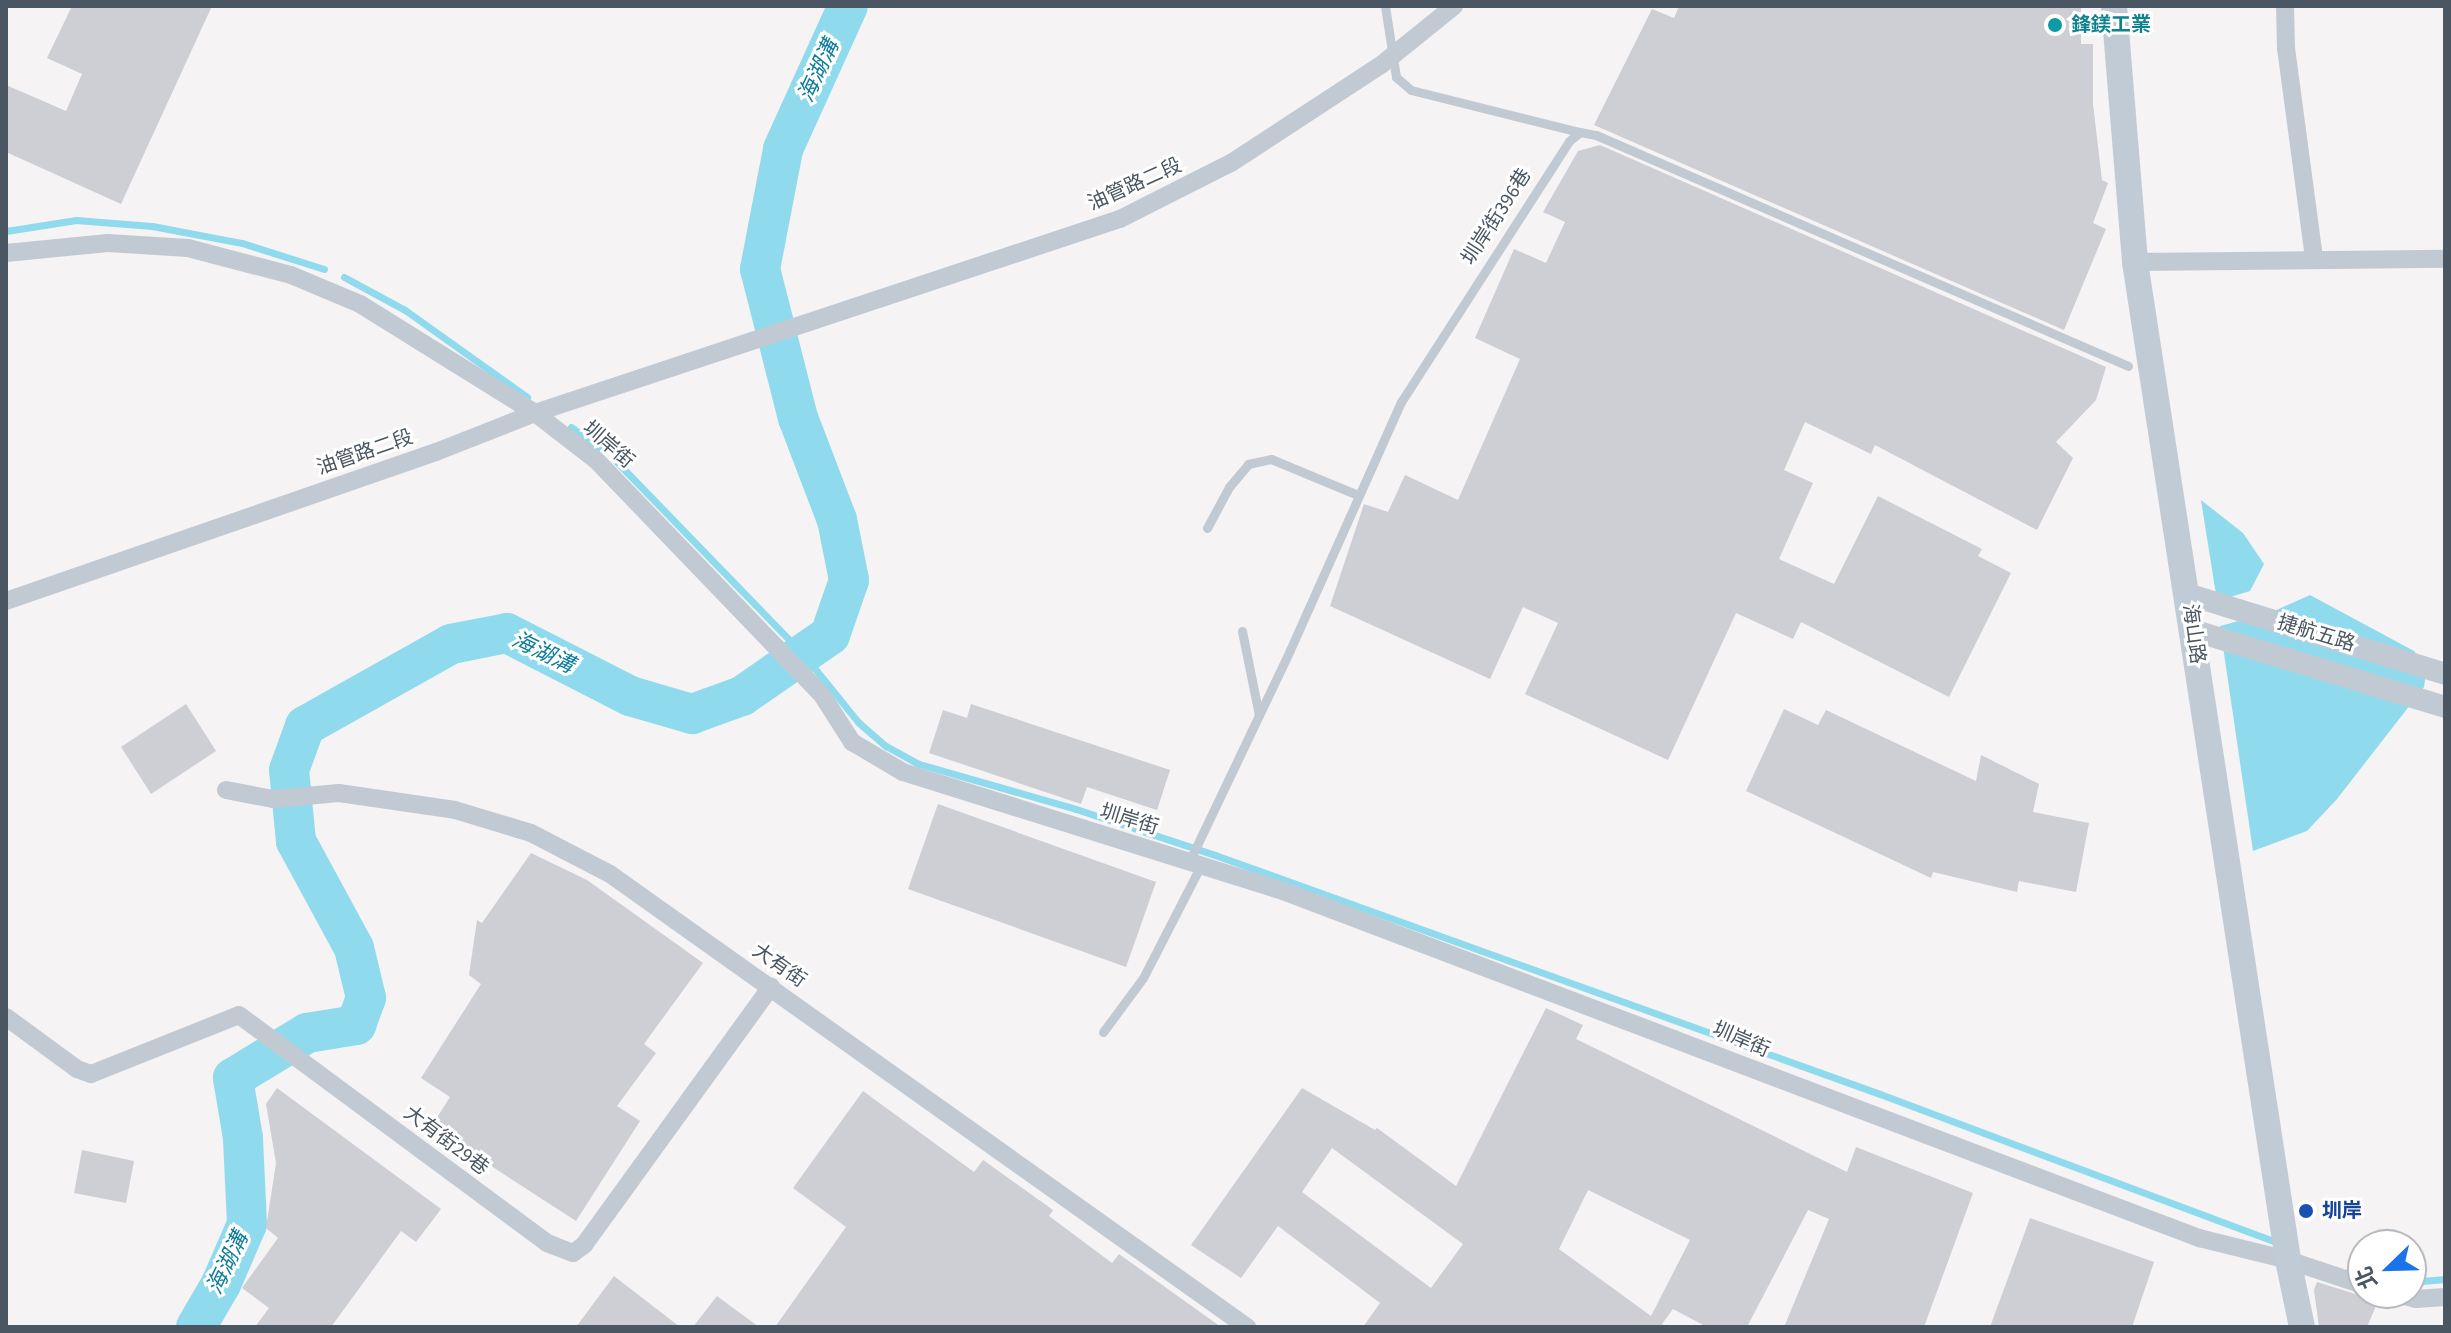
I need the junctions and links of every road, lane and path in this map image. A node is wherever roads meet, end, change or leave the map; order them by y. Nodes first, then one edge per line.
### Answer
1 (1385, 6) edge
2 (1454, 6) edge
3 (2114, 6) edge
4 (2285, 6) edge
5 (1390, 58) junction
6 (1580, 132) junction
7 (6, 253) edge
8 (2314, 258) junction
9 (2445, 259) edge
10 (2135, 262) junction
11 (2128, 366) dead end
12 (535, 413) junction
13 (1358, 495) junction
14 (1207, 528) dead end
15 (2187, 594) junction
16 (6, 601) edge
17 (2192, 630) junction
18 (1242, 631) dead end
19 (2445, 674) edge
20 (2445, 707) edge
21 (1259, 715) junction
22 (226, 790) dead end
23 (1193, 862) junction
24 (771, 987) junction
25 (6, 1017) edge
26 (1103, 1032) dead end
27 (2288, 1260) junction
28 (2347, 1280) edge
29 (1247, 1327) edge
30 (2302, 1327) edge

1 - 5 lane
2 - 5 street, 油管路二段
3 - 10 main road, 海山路
4 - 8 street
5 - 6 lane
5 - 12 street, 油管路二段
6 - 11 lane
6 - 13 lane, 圳岸街396巷
7 - 12 street, 圳岸街
8 - 9 street
8 - 10 street
10 - 15 main road, 海山路
12 - 16 street, 油管路二段
12 - 23 street, 圳岸街
13 - 14 lane
13 - 21 lane, 圳岸街396巷
15 - 17 main road, 海山路
15 - 19 street, 捷航五路
17 - 20 street, 捷航五路
17 - 27 main road, 海山路
18 - 21 lane
21 - 23 lane, 圳岸街396巷
22 - 24 street, 大有街
23 - 26 lane, 圳岸街396巷
23 - 27 street, 圳岸街
24 - 25 street, 大有街29巷
24 - 29 street, 大有街
27 - 28 street, 圳岸街
27 - 30 main road, 海山路

